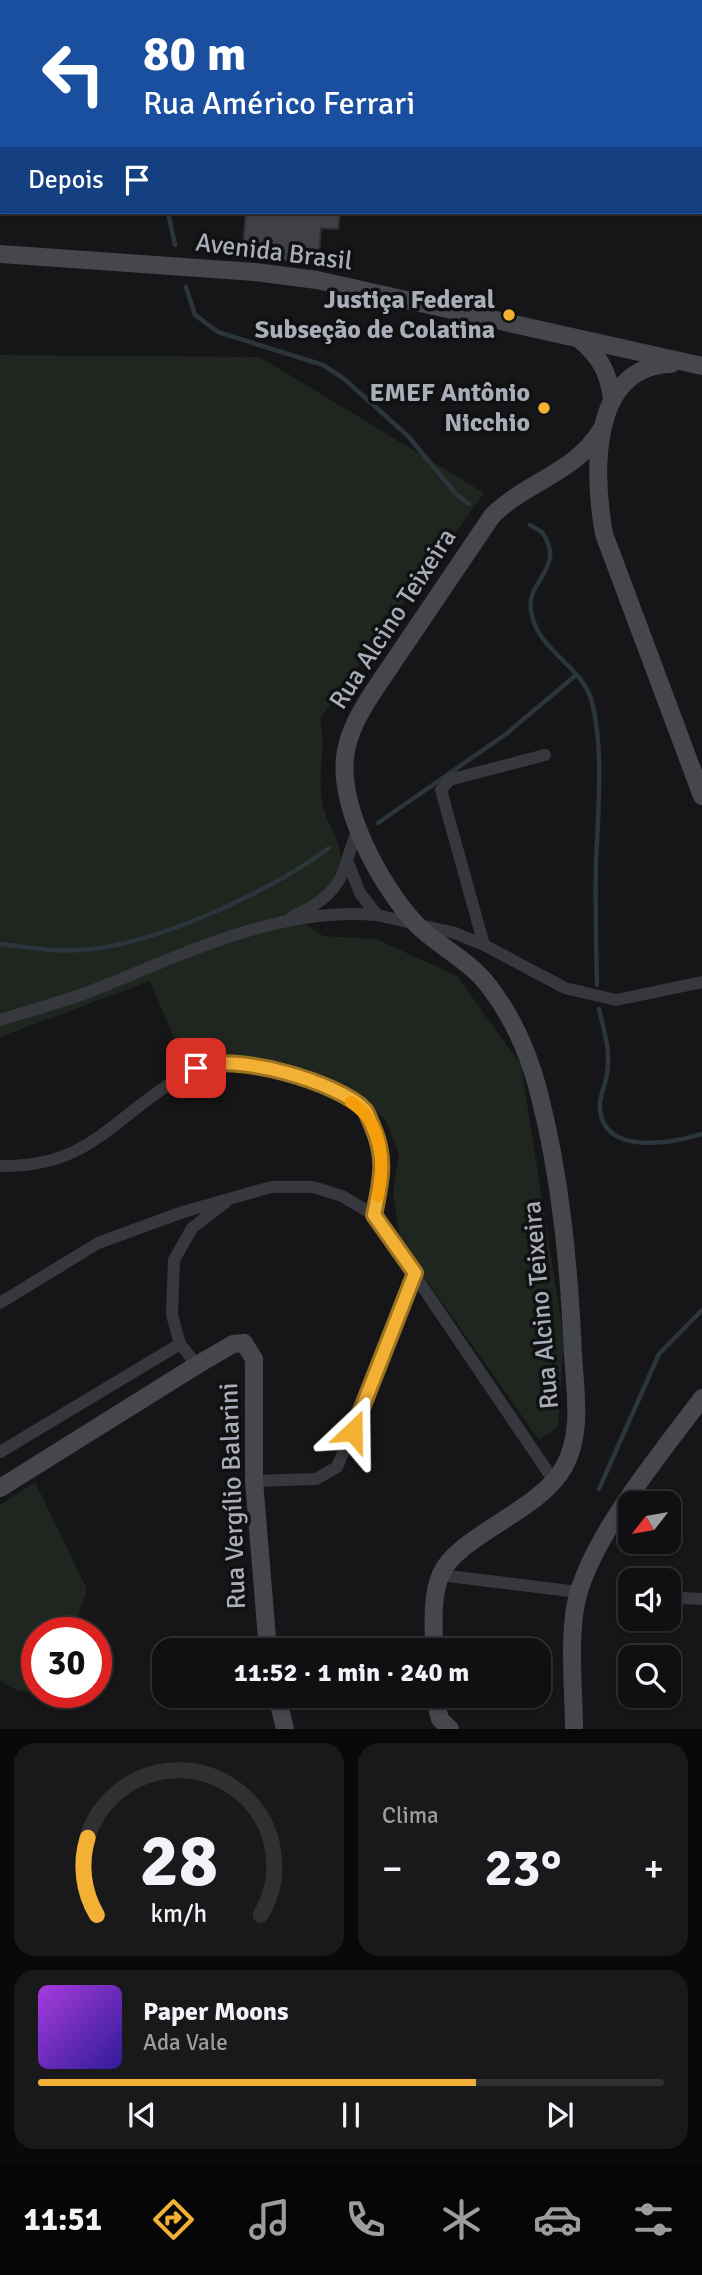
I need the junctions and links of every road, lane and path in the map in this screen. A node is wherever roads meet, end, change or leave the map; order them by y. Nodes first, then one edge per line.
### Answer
1 (0, 254) edge
2 (577, 338) junction
3 (695, 365) edge
4 (612, 400) junction
5 (601, 430) junction
6 (545, 755) dead end
7 (702, 796) edge
8 (358, 827) junction
9 (347, 860) junction
10 (377, 915) junction
11 (275, 924) junction
12 (419, 926) junction
13 (484, 945) junction
14 (702, 982) edge
15 (0, 1020) edge
16 (0, 1166) edge
17 (232, 1197) junction
18 (374, 1215) junction
19 (415, 1273) junction
20 (0, 1303) edge
21 (180, 1344) junction
22 (197, 1365) junction
23 (702, 1398) edge
24 (0, 1452) edge
25 (254, 1481) junction
26 (554, 1481) junction
27 (0, 1488) edge
28 (440, 1575) junction
29 (579, 1592) junction
30 (682, 1598) dead end
31 (702, 1599) edge
32 (267, 1638) edge
33 (434, 1638) edge
34 (280, 1708) edge
35 (436, 1708) edge
36 (445, 1727) edge
37 (285, 1729) edge
38 (574, 1729) edge

1 - 2 main road, Avenida Brasil
2 - 3 main road, Avenida Brasil
2 - 4 main road
3 - 4 main road
4 - 5 main road
5 - 7 main road
5 - 8 main road, Rua Alcino Teixeira
6 - 13 street
8 - 9 street
8 - 12 main road, Rua Alcino Teixeira
9 - 10 street
9 - 11 street
10 - 11 street
10 - 12 street
11 - 15 street
12 - 13 street
12 - 26 main road, Rua Alcino Teixeira
13 - 14 street
16 - 18 street
17 - 18 street
17 - 20 street
17 - 21 street
18 - 19 street
19 - 25 street
19 - 26 street
21 - 22 street
21 - 24 street
22 - 25 main road, Rua Vergílio Balarini
22 - 27 main road
23 - 29 main road
25 - 32 main road, Rua Vergílio Balarini
26 - 28 main road, Rua Alcino Teixeira
28 - 29 street
28 - 33 main road
29 - 38 main road
30 - 31 street
34 - 37 main road
35 - 36 main road

